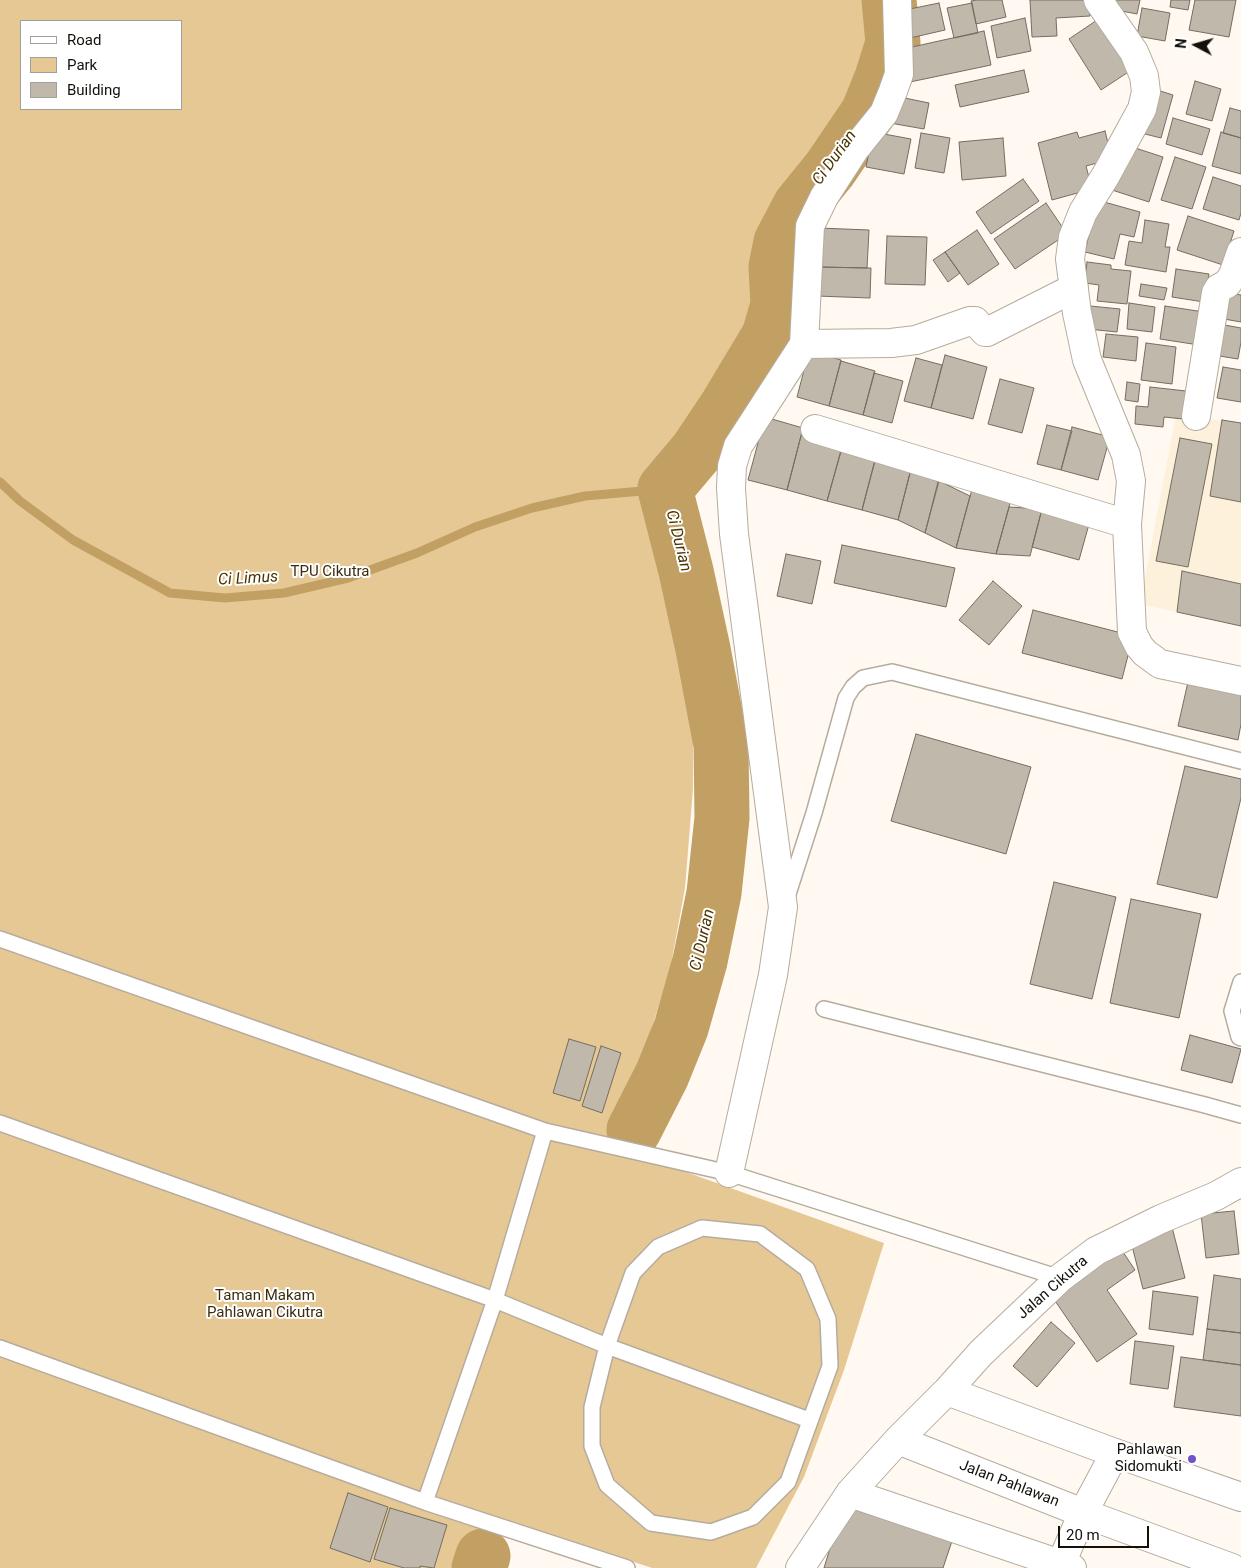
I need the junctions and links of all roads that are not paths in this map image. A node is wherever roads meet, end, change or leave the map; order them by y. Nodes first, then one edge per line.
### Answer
1 (897, 0) edge
2 (1098, 0) edge
3 (1241, 252) edge
4 (1074, 288) junction
5 (804, 344) junction
6 (1196, 416) dead end
7 (815, 429) dead end
8 (1127, 524) junction
9 (1241, 681) edge
10 (1241, 761) edge
11 (783, 907) junction
12 (0, 939) edge
13 (1241, 982) edge
14 (824, 1010) dead end
15 (1241, 1038) edge
16 (1241, 1115) edge
17 (0, 1123) edge
18 (545, 1131) junction
19 (729, 1173) junction
20 (1241, 1182) edge
21 (1060, 1278) junction
22 (495, 1300) junction
23 (607, 1346) junction
24 (0, 1348) edge
25 (947, 1391) junction
26 (809, 1420) junction
27 (898, 1440) junction
28 (1115, 1453) junction
29 (850, 1493) junction
30 (1241, 1497) edge
31 (425, 1502) junction
32 (1083, 1513) junction
33 (1064, 1567) edge
34 (627, 1568) edge
35 (800, 1568) edge
36 (1232, 1568) edge

1 - 5 street
2 - 4 street
3 - 6 street
4 - 5 street
4 - 8 street
5 - 11 street
7 - 8 street
8 - 9 street
10 - 11 lane
11 - 19 street
12 - 18 lane
13 - 15 lane
14 - 16 lane
17 - 22 lane
18 - 19 lane
18 - 22 lane
19 - 21 lane
20 - 21 street, Jalan Cikutra
21 - 25 street, Jalan Cikutra
22 - 23 lane
22 - 31 lane
23 - 26 lane
23 - 26 lane
23 - 26 lane
24 - 31 lane
25 - 27 street, Jalan Cikutra
25 - 28 street
27 - 29 street, Jalan Cikutra
27 - 32 street, Jalan Pahlawan
28 - 30 street
28 - 32 street
29 - 33 street
29 - 35 street, Jalan Cikutra
31 - 34 lane
32 - 33 street
32 - 36 street, Jalan Pahlawan

